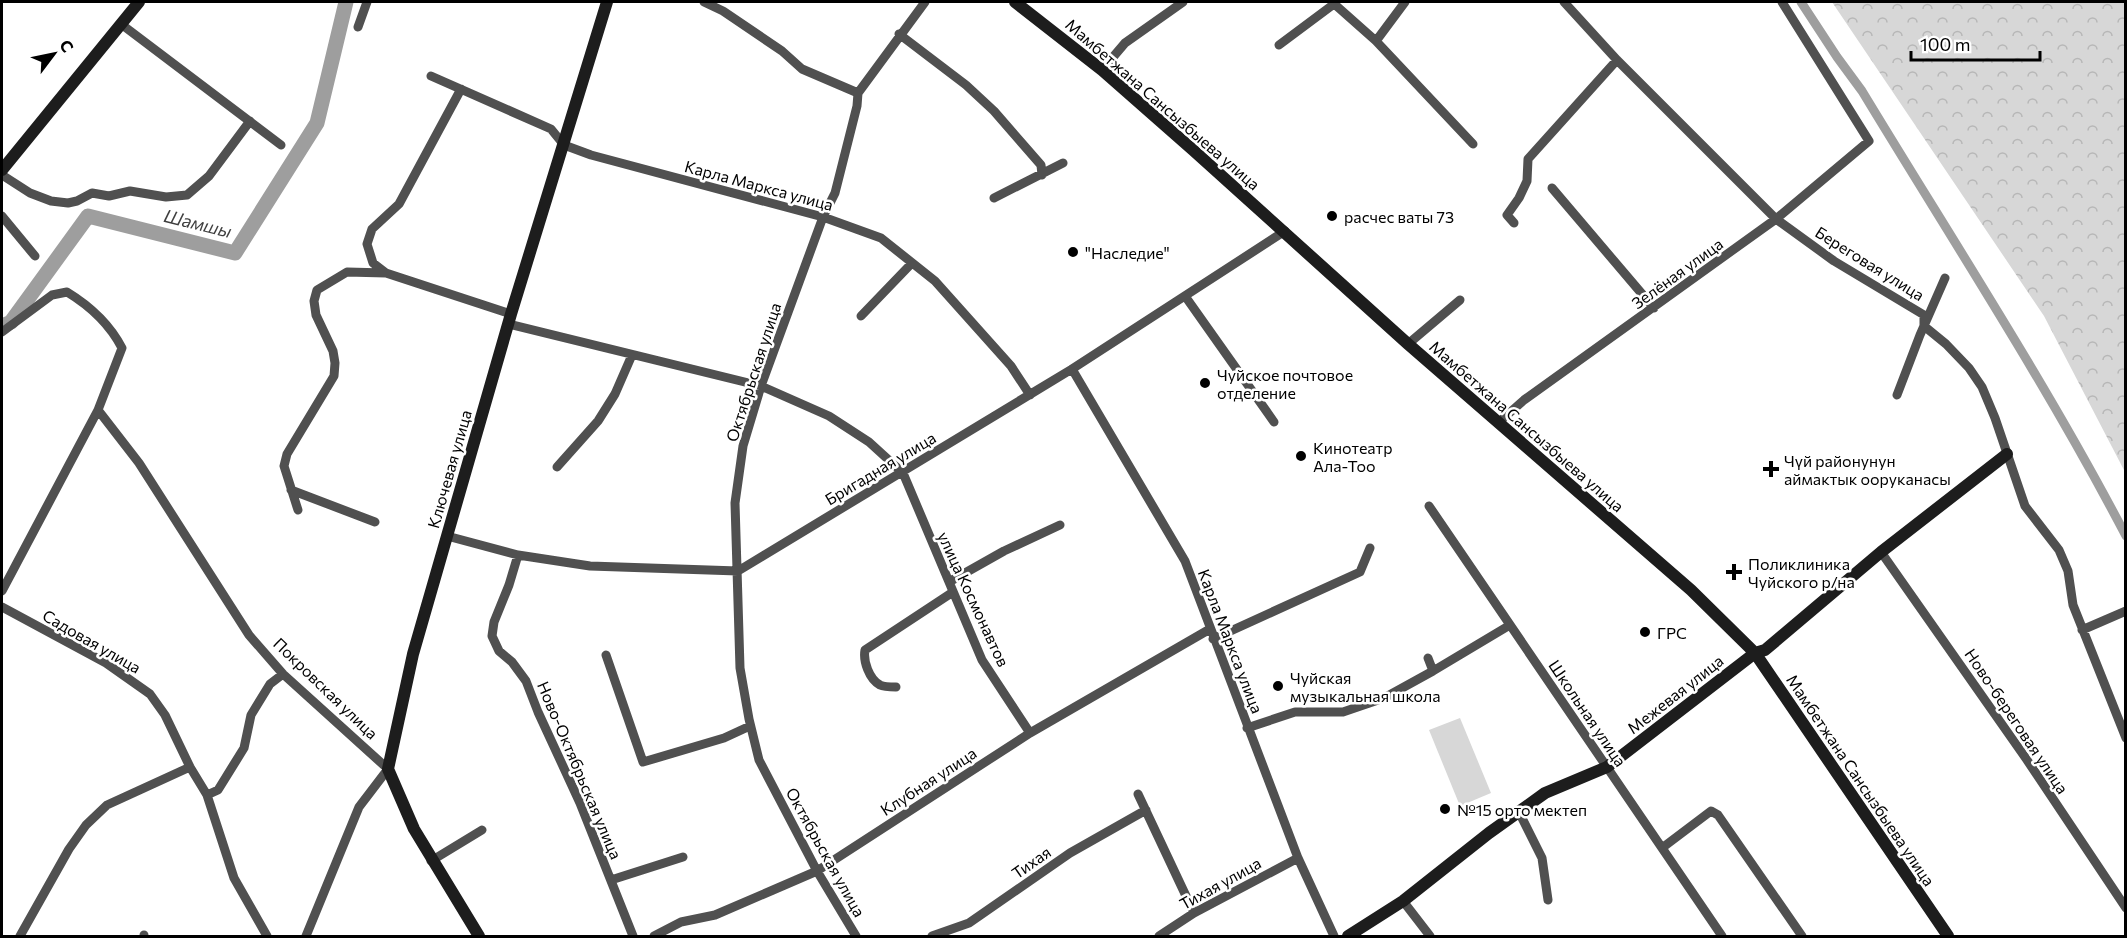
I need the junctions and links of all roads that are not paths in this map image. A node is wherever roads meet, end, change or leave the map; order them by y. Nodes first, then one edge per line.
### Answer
1 (139, 2) edge
2 (367, 2) edge
3 (607, 2) edge
4 (704, 2) edge
5 (925, 2) edge
6 (1015, 2) edge
7 (1183, 2) edge
8 (1405, 2) edge
9 (1564, 2) edge
10 (1782, 2) edge
11 (1333, 3) edge
12 (121, 24) junction
13 (358, 27) dead end
14 (899, 34) junction
15 (1376, 41) junction
16 (1279, 45) dead end
17 (1617, 60) junction
18 (1102, 70) junction
19 (431, 76) dead end
20 (461, 89) junction
21 (858, 93) junction
22 (250, 121) junction
23 (1473, 144) dead end
24 (281, 145) dead end
25 (564, 145) junction
26 (1063, 163) dead end
27 (3, 168) edge
28 (1042, 175) junction
29 (1552, 189) dead end
30 (994, 198) dead end
31 (2, 216) edge
32 (823, 217) junction
33 (1776, 219) junction
34 (1514, 223) dead end
35 (1285, 231) junction
36 (35, 256) dead end
37 (912, 263) junction
38 (382, 273) junction
39 (1945, 278) dead end
40 (1185, 296) junction
41 (1460, 300) dead end
42 (1654, 308) junction
43 (861, 316) dead end
44 (510, 319) junction
45 (1924, 326) junction
46 (2, 332) edge
47 (1408, 344) junction
48 (632, 355) junction
49 (1072, 369) junction
50 (761, 386) junction
51 (1030, 395) junction
52 (1898, 395) dead end
53 (98, 410) junction
54 (1274, 422) dead end
55 (1498, 423) junction
56 (2007, 454) junction
57 (557, 467) dead end
58 (903, 473) junction
59 (291, 490) junction
60 (1429, 506) dead end
61 (298, 510) dead end
62 (375, 522) dead end
63 (1060, 525) dead end
64 (447, 536) junction
65 (1370, 548) dead end
66 (1881, 552) junction
67 (518, 555) junction
68 (738, 571) junction
69 (951, 587) junction
70 (2, 591) edge
71 (2, 607) edge
72 (2126, 611) edge
73 (1510, 625) junction
74 (2082, 630) junction
75 (1211, 634) junction
76 (1755, 653) junction
77 (606, 655) dead end
78 (1428, 658) dead end
79 (1433, 671) junction
80 (283, 674) junction
81 (896, 687) dead end
82 (750, 726) junction
83 (1247, 728) junction
84 (1030, 733) junction
85 (2126, 738) edge
86 (190, 767) junction
87 (1607, 767) junction
88 (388, 769) junction
89 (1138, 794) dead end
90 (207, 795) junction
91 (1146, 810) junction
92 (1519, 812) junction
93 (482, 830) dead end
94 (1662, 848) junction
95 (683, 857) dead end
96 (1298, 858) junction
97 (431, 861) junction
98 (817, 870) junction
99 (611, 880) junction
100 (1548, 900) dead end
101 (1403, 901) junction
102 (2126, 908) edge
103 (1194, 913) junction
104 (20, 936) edge
105 (267, 936) edge
106 (306, 936) edge
107 (479, 936) edge
108 (633, 936) edge
109 (654, 936) edge
110 (856, 936) edge
111 (932, 936) edge
112 (1159, 936) edge
113 (1334, 936) edge
114 (1348, 936) edge
115 (1430, 936) edge
116 (1722, 936) edge
117 (1802, 936) edge
118 (1948, 936) edge

1 - 12 street
2 - 13 street
3 - 25 street, Ключевая улица
4 - 21 street
5 - 14 street, Октябрьская улица
6 - 18 street, Мамбетжана Сансызбыева улица
7 - 18 street
8 - 15 street
9 - 17 street, Береговая улица
10 - 33 street, Зелёная улица
11 - 15 street
11 - 16 street
12 - 22 street
12 - 27 street
14 - 21 street, Октябрьская улица
14 - 28 street
15 - 23 street
17 - 33 street, Береговая улица
17 - 34 street
18 - 35 street, Мамбетжана Сансызбыева улица
19 - 20 street, Карла Маркса улица
20 - 25 street, Карла Маркса улица
20 - 38 street
21 - 32 street, Октябрьская улица
22 - 24 street
22 - 27 street
25 - 32 street, Карла Маркса улица
25 - 44 street, Ключевая улица
26 - 28 street
28 - 30 street
29 - 42 street
31 - 36 street
32 - 37 street, Карла Маркса улица
32 - 50 street, Октябрьская улица
33 - 42 street, Зелёная улица
33 - 45 street, Береговая улица
35 - 40 street, Бригадная улица
35 - 47 street, Мамбетжана Сансызбыева улица
37 - 43 street
37 - 51 street, Карла Маркса улица
38 - 44 street
38 - 59 street
39 - 45 street
40 - 49 street, Бригадная улица
40 - 54 street
41 - 47 street
42 - 55 street, Зелёная улица
44 - 48 street
44 - 64 street, Ключевая улица
45 - 52 street
45 - 56 street, Береговая улица
46 - 53 street
47 - 55 street, Мамбетжана Сансызбыева улица
48 - 50 street
48 - 57 street
49 - 51 street, Бригадная улица
49 - 75 street, Карла Маркса улица
50 - 58 street
50 - 68 street, Октябрьская улица
51 - 58 street, Бригадная улица
53 - 70 street
53 - 80 street, Покровская улица
55 - 76 street, Мамбетжана Сансызбыева улица
56 - 66 street, Межевая улица
56 - 74 street, Береговая улица
58 - 68 street, Бригадная улица
58 - 69 street, улица Космонавтов
59 - 61 street
59 - 62 street
60 - 73 street, Школьная улица
63 - 69 street
64 - 67 street
64 - 88 street, Ключевая улица
65 - 75 street, Клубная улица
66 - 76 street, Межевая улица
66 - 102 street, Ново-береговая улица
67 - 68 street
67 - 99 street, Ново-Октябрьская улица
68 - 82 street, Октябрьская улица
69 - 81 street
69 - 84 street, улица Космонавтов
71 - 86 street, Садовая улица
72 - 74 street
73 - 79 street
73 - 87 street, Школьная улица
74 - 85 street, Береговая улица
75 - 83 street, Карла Маркса улица
75 - 84 street, Клубная улица
76 - 87 street, Межевая улица
76 - 118 street, Мамбетжана Сансызбыева улица
77 - 82 street
78 - 79 street
79 - 83 street
80 - 88 street, Покровская улица
80 - 90 street
82 - 98 street, Октябрьская улица
83 - 96 street, Карла Маркса улица
84 - 98 street, Клубная улица
86 - 90 street, Садовая улица
86 - 104 street
87 - 92 street, Межевая улица
87 - 94 street, Школьная улица
88 - 97 street, Покровская улица
88 - 106 street, Ключевая улица
89 - 91 street
90 - 105 street, Садовая улица
91 - 103 street
91 - 111 street, Тихая
92 - 100 street
92 - 101 street, Межевая улица
93 - 97 street
94 - 116 street, Школьная улица
94 - 117 street
95 - 99 street
96 - 103 street, Тихая улица
96 - 113 street, Карла Маркса улица
97 - 107 street, Покровская улица
98 - 109 street, Клубная улица
98 - 110 street, Октябрьская улица
99 - 108 street, Ново-Октябрьская улица
101 - 114 street, Межевая улица
101 - 115 street
103 - 112 street, Тихая улица

